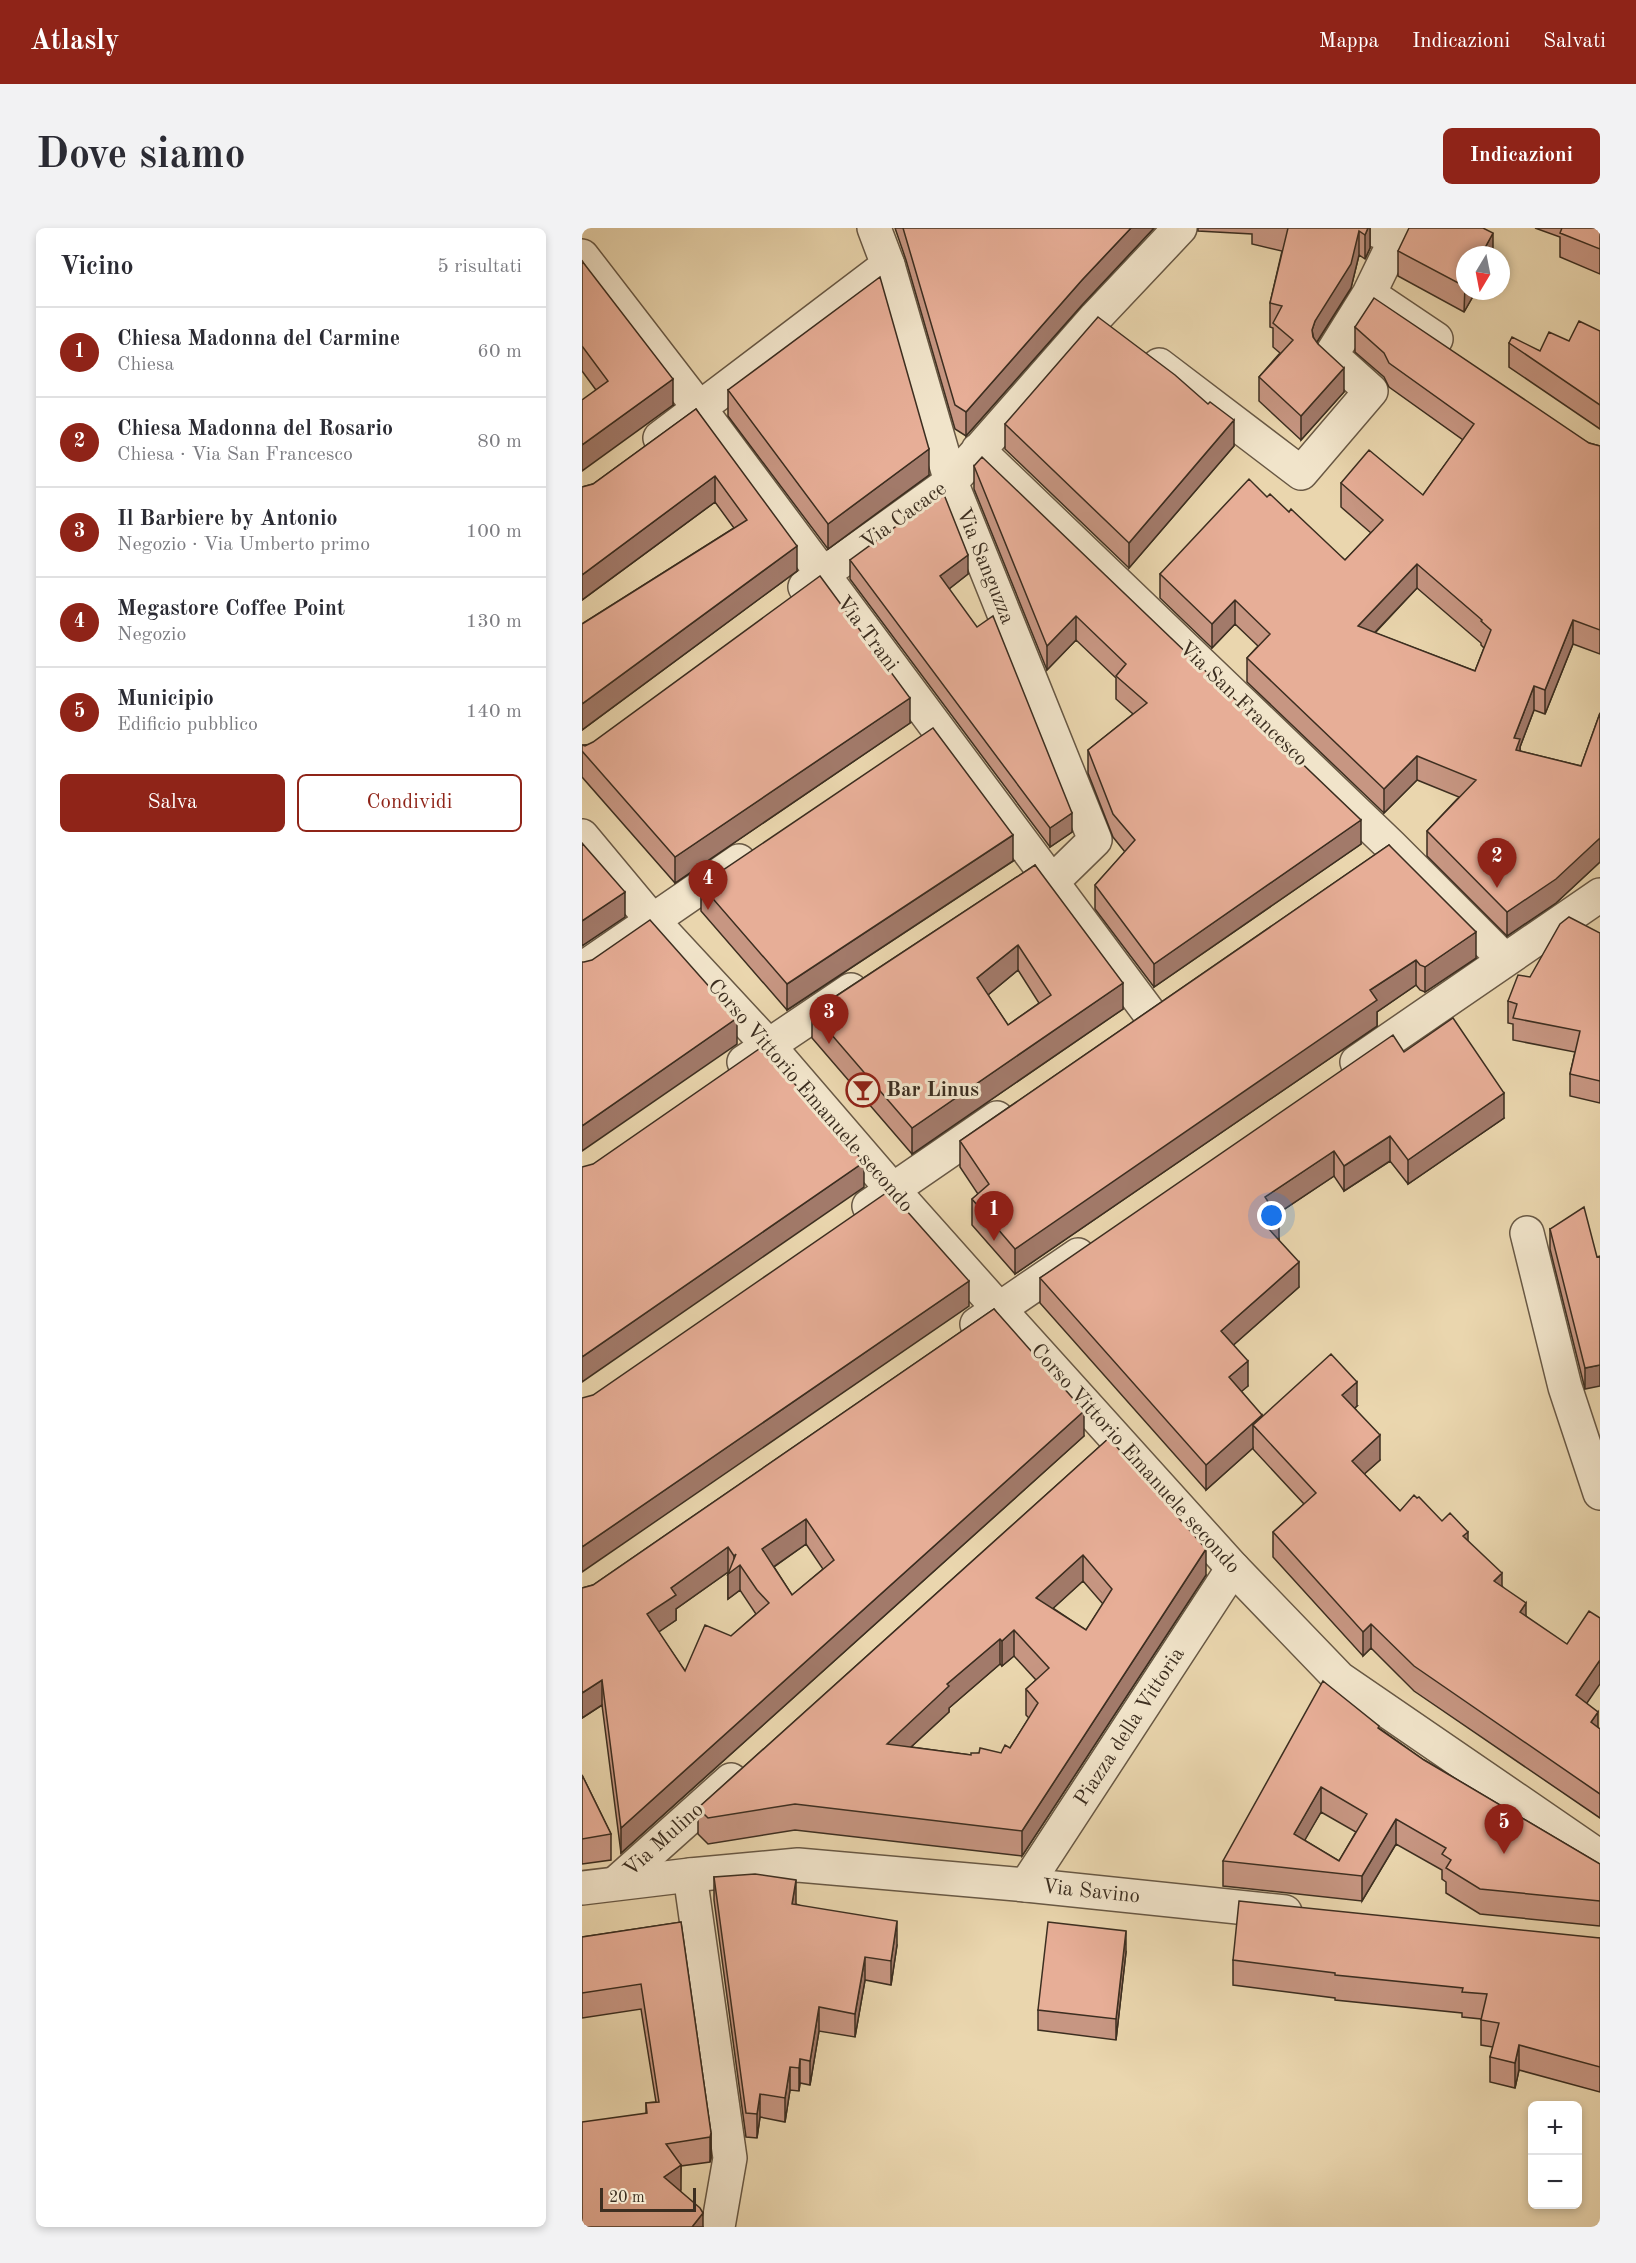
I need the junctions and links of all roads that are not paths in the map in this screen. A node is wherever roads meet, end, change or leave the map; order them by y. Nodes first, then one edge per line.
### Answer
1 (874, 228) edge
2 (1180, 228) edge
3 (1389, 231) edge
4 (582, 256) edge
5 (888, 265) junction
6 (1369, 294) junction
7 (1096, 317) junction
8 (1456, 353) edge
9 (699, 409) junction
10 (978, 450) junction
11 (636, 455) edge
12 (951, 482) junction
13 (823, 574) junction
14 (784, 603) edge
15 (582, 836) edge
16 (1391, 846) junction
17 (760, 847) edge
18 (1362, 867) edge
19 (1046, 873) junction
20 (1011, 884) edge
21 (1600, 895) edge
22 (652, 920) junction
23 (1505, 960) junction
24 (582, 969) edge
25 (875, 974) edge
26 (1150, 1014) edge
27 (768, 1045) junction
28 (719, 1078) edge
29 (1330, 1081) edge
30 (1021, 1102) edge
31 (892, 1189) junction
32 (844, 1223) edge
33 (1527, 1233) dead end
34 (1106, 1235) edge
35 (999, 1309) junction
36 (951, 1342) edge
37 (1113, 1435) junction
38 (1086, 1459) edge
39 (1600, 1493) edge
40 (1233, 1568) junction
41 (749, 1763) edge
42 (1600, 1857) edge
43 (690, 1875) junction
44 (616, 1883) junction
45 (1026, 1885) junction
46 (582, 1888) edge
47 (1319, 1916) edge
48 (718, 2227) edge

1 - 5 street, Via Sanguzza
2 - 7 street, Via Cacace
3 - 6 street
4 - 9 street, Via Trani
5 - 9 street
5 - 12 street, Via Sanguzza
6 - 7 street
6 - 8 street
7 - 10 street, Via Cacace
9 - 11 street
9 - 13 street, Via Trani
10 - 12 street, Via Cacace
10 - 16 street, Via San Francesco
12 - 13 street, Via Cacace
12 - 19 street, Via Sanguzza
13 - 14 street, Via Cacace
13 - 19 street, Via Trani
15 - 22 street, Corso Vittorio Emanuele secondo
16 - 18 street
16 - 23 street, Via San Francesco
17 - 22 street
19 - 20 street
19 - 26 street, Via Trani
21 - 23 street
22 - 24 street
22 - 27 street, Corso Vittorio Emanuele secondo
23 - 29 street
25 - 27 street
27 - 28 street
27 - 31 street, Corso Vittorio Emanuele secondo
30 - 31 street
31 - 32 street
31 - 35 street, Corso Vittorio Emanuele secondo
33 - 39 street
34 - 35 street
35 - 36 street
35 - 37 street, Corso Vittorio Emanuele secondo
37 - 38 street
37 - 40 street, Corso Vittorio Emanuele secondo
40 - 42 street, Corso Vittorio Emanuele secondo
40 - 45 street, Piazza della Vittoria
41 - 44 street, Via Mulino
43 - 44 street, Via Savino
43 - 45 street, Via Savino
43 - 48 street
44 - 46 street, Via Savino
45 - 47 street, Via Savino

